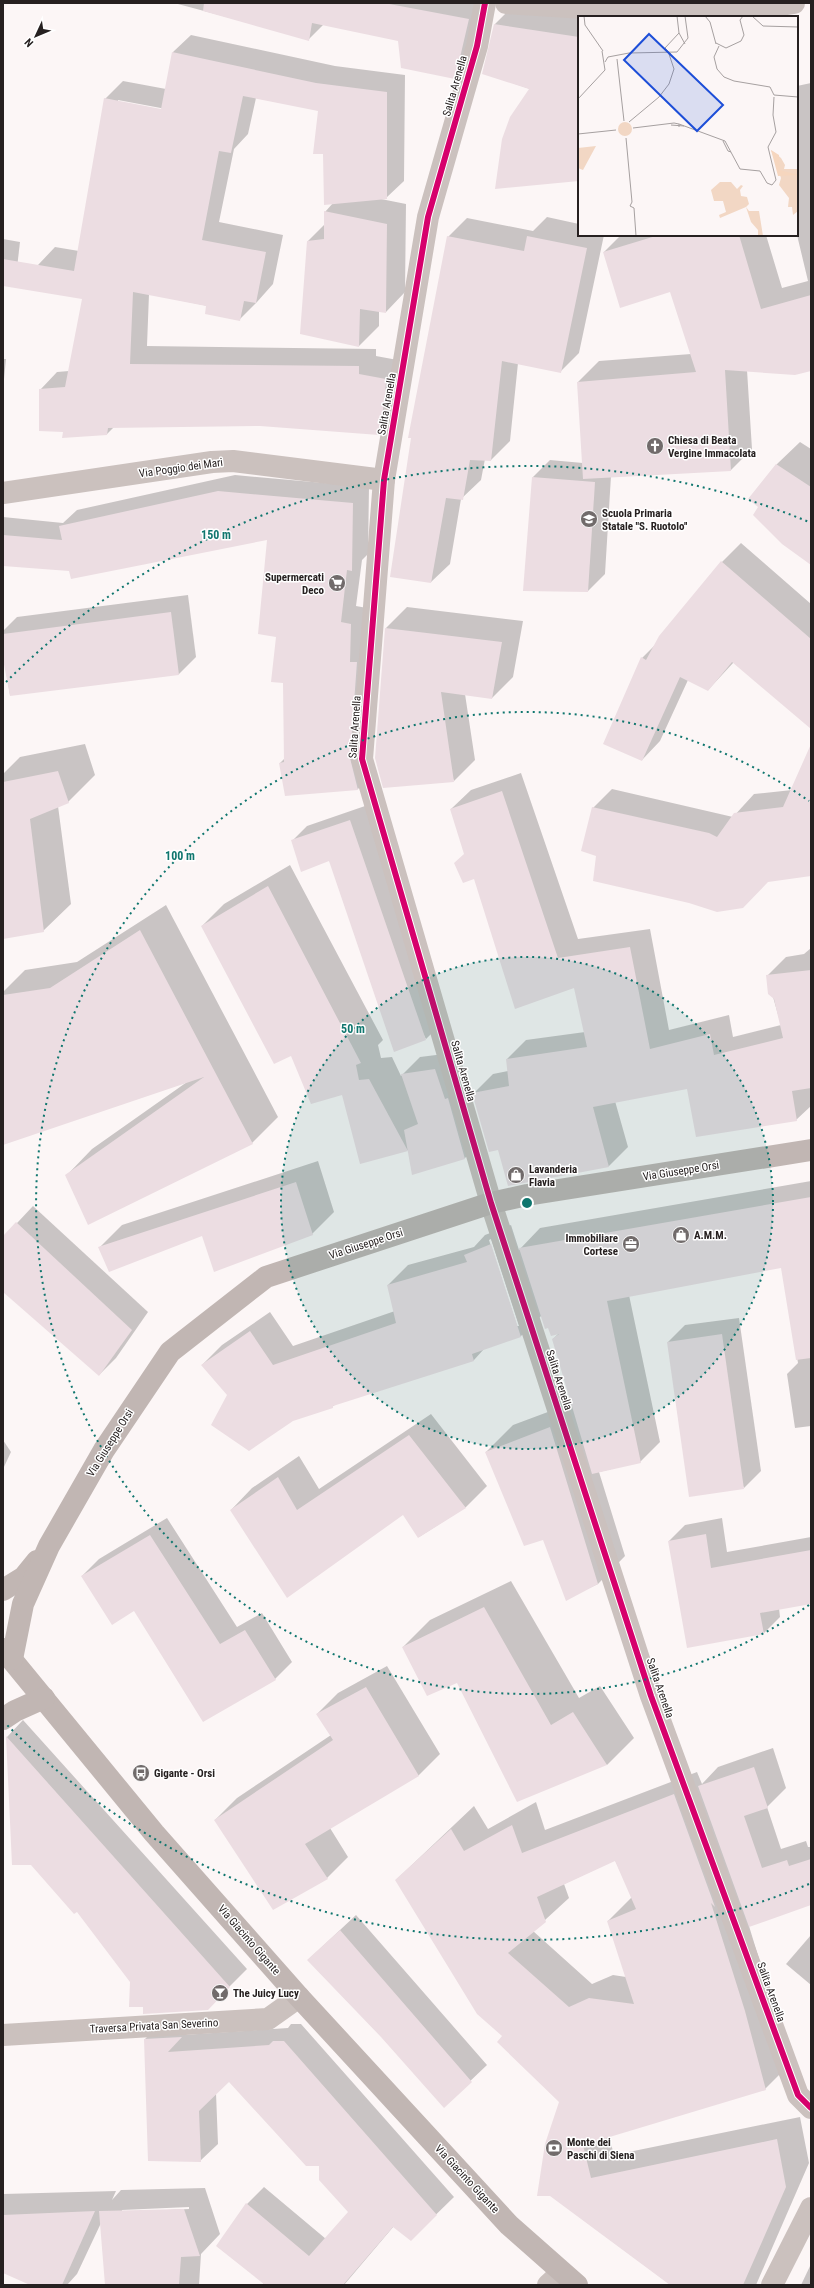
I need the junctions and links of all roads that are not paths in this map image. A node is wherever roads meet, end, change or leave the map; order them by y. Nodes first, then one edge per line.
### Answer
1 (485, 3) edge
2 (506, 3) edge
3 (794, 3) edge
4 (384, 480) junction
5 (3, 493) edge
6 (811, 1150) edge
7 (491, 1203) junction
8 (49, 1546) junction
9 (3, 1590) edge
10 (7, 1654) edge
11 (44, 1698) junction
12 (3, 1719) edge
13 (299, 1997) junction
14 (3, 2035) edge
15 (811, 2108) edge
16 (811, 2208) edge
17 (562, 2281) edge
18 (772, 2285) edge

1 - 4 street, Salita Arenella
2 - 3 street
4 - 5 street, Via Poggio dei Mari
4 - 7 street, Salita Arenella
6 - 7 main road, Via Giuseppe Orsi
7 - 8 main road, Via Giuseppe Orsi
7 - 15 street, Salita Arenella
8 - 9 main road, Via Giuseppe Orsi
8 - 10 main road, Via Giuseppe Orsi
10 - 11 main road, Via Giacinto Gigante
11 - 12 main road
11 - 13 main road, Via Giacinto Gigante
13 - 14 street, Traversa Privata San Severino
13 - 17 main road, Via Giacinto Gigante
16 - 18 street

